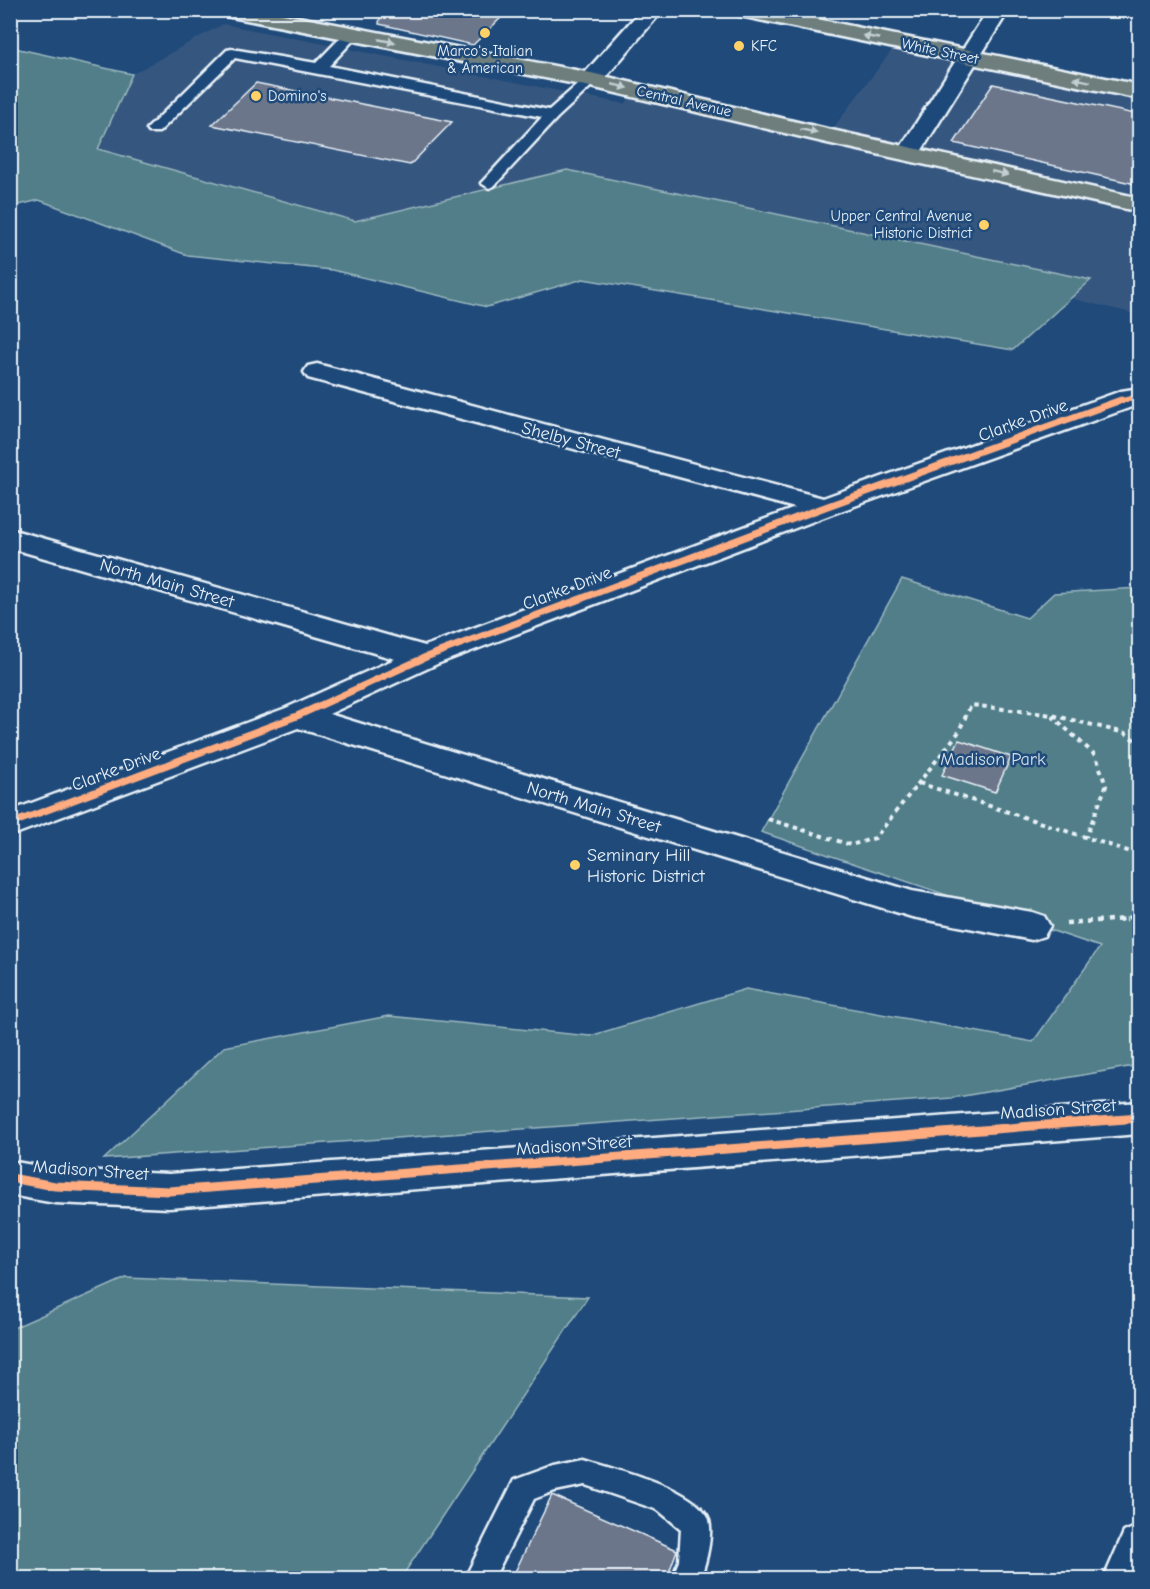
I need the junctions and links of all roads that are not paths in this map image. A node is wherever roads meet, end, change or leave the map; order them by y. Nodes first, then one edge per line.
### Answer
1 (226, 10) edge
2 (653, 10) edge
3 (740, 10) edge
4 (999, 10) edge
5 (352, 34) junction
6 (970, 57) junction
7 (319, 68) junction
8 (591, 80) junction
9 (1140, 92) edge
10 (552, 115) junction
11 (154, 129) dead end
12 (909, 153) junction
13 (489, 183) dead end
14 (1140, 205) edge
15 (316, 372) dead end
16 (1140, 396) edge
17 (825, 507) junction
18 (10, 538) edge
19 (426, 657) junction
20 (297, 716) junction
21 (10, 824) edge
22 (1032, 926) road end
23 (1140, 1118) edge
24 (10, 1178) edge
25 (1140, 1547) edge
26 (480, 1578) edge
27 (686, 1578) edge
28 (1126, 1578) edge

1 - 5 main road, Central Avenue
2 - 8 street
6 -> 3 main road, White Street
4 - 6 street
5 - 7 lane
5 -> 8 main road, Central Avenue
9 -> 6 main road, White Street
6 - 12 street
7 - 10 lane
7 - 11 lane
8 - 10 lane
8 -> 12 main road, Central Avenue
10 - 13 lane
12 -> 14 main road, Central Avenue
15 - 17 street, Shelby Street
16 - 17 street, Clarke Drive
17 - 19 street, Clarke Drive
18 - 19 street, North Main Street
19 - 20 street, Clarke Drive
20 - 21 street, Clarke Drive
20 - 22 street, North Main Street
23 - 24 street, Madison Street
25 - 28 street
26 - 27 lane

